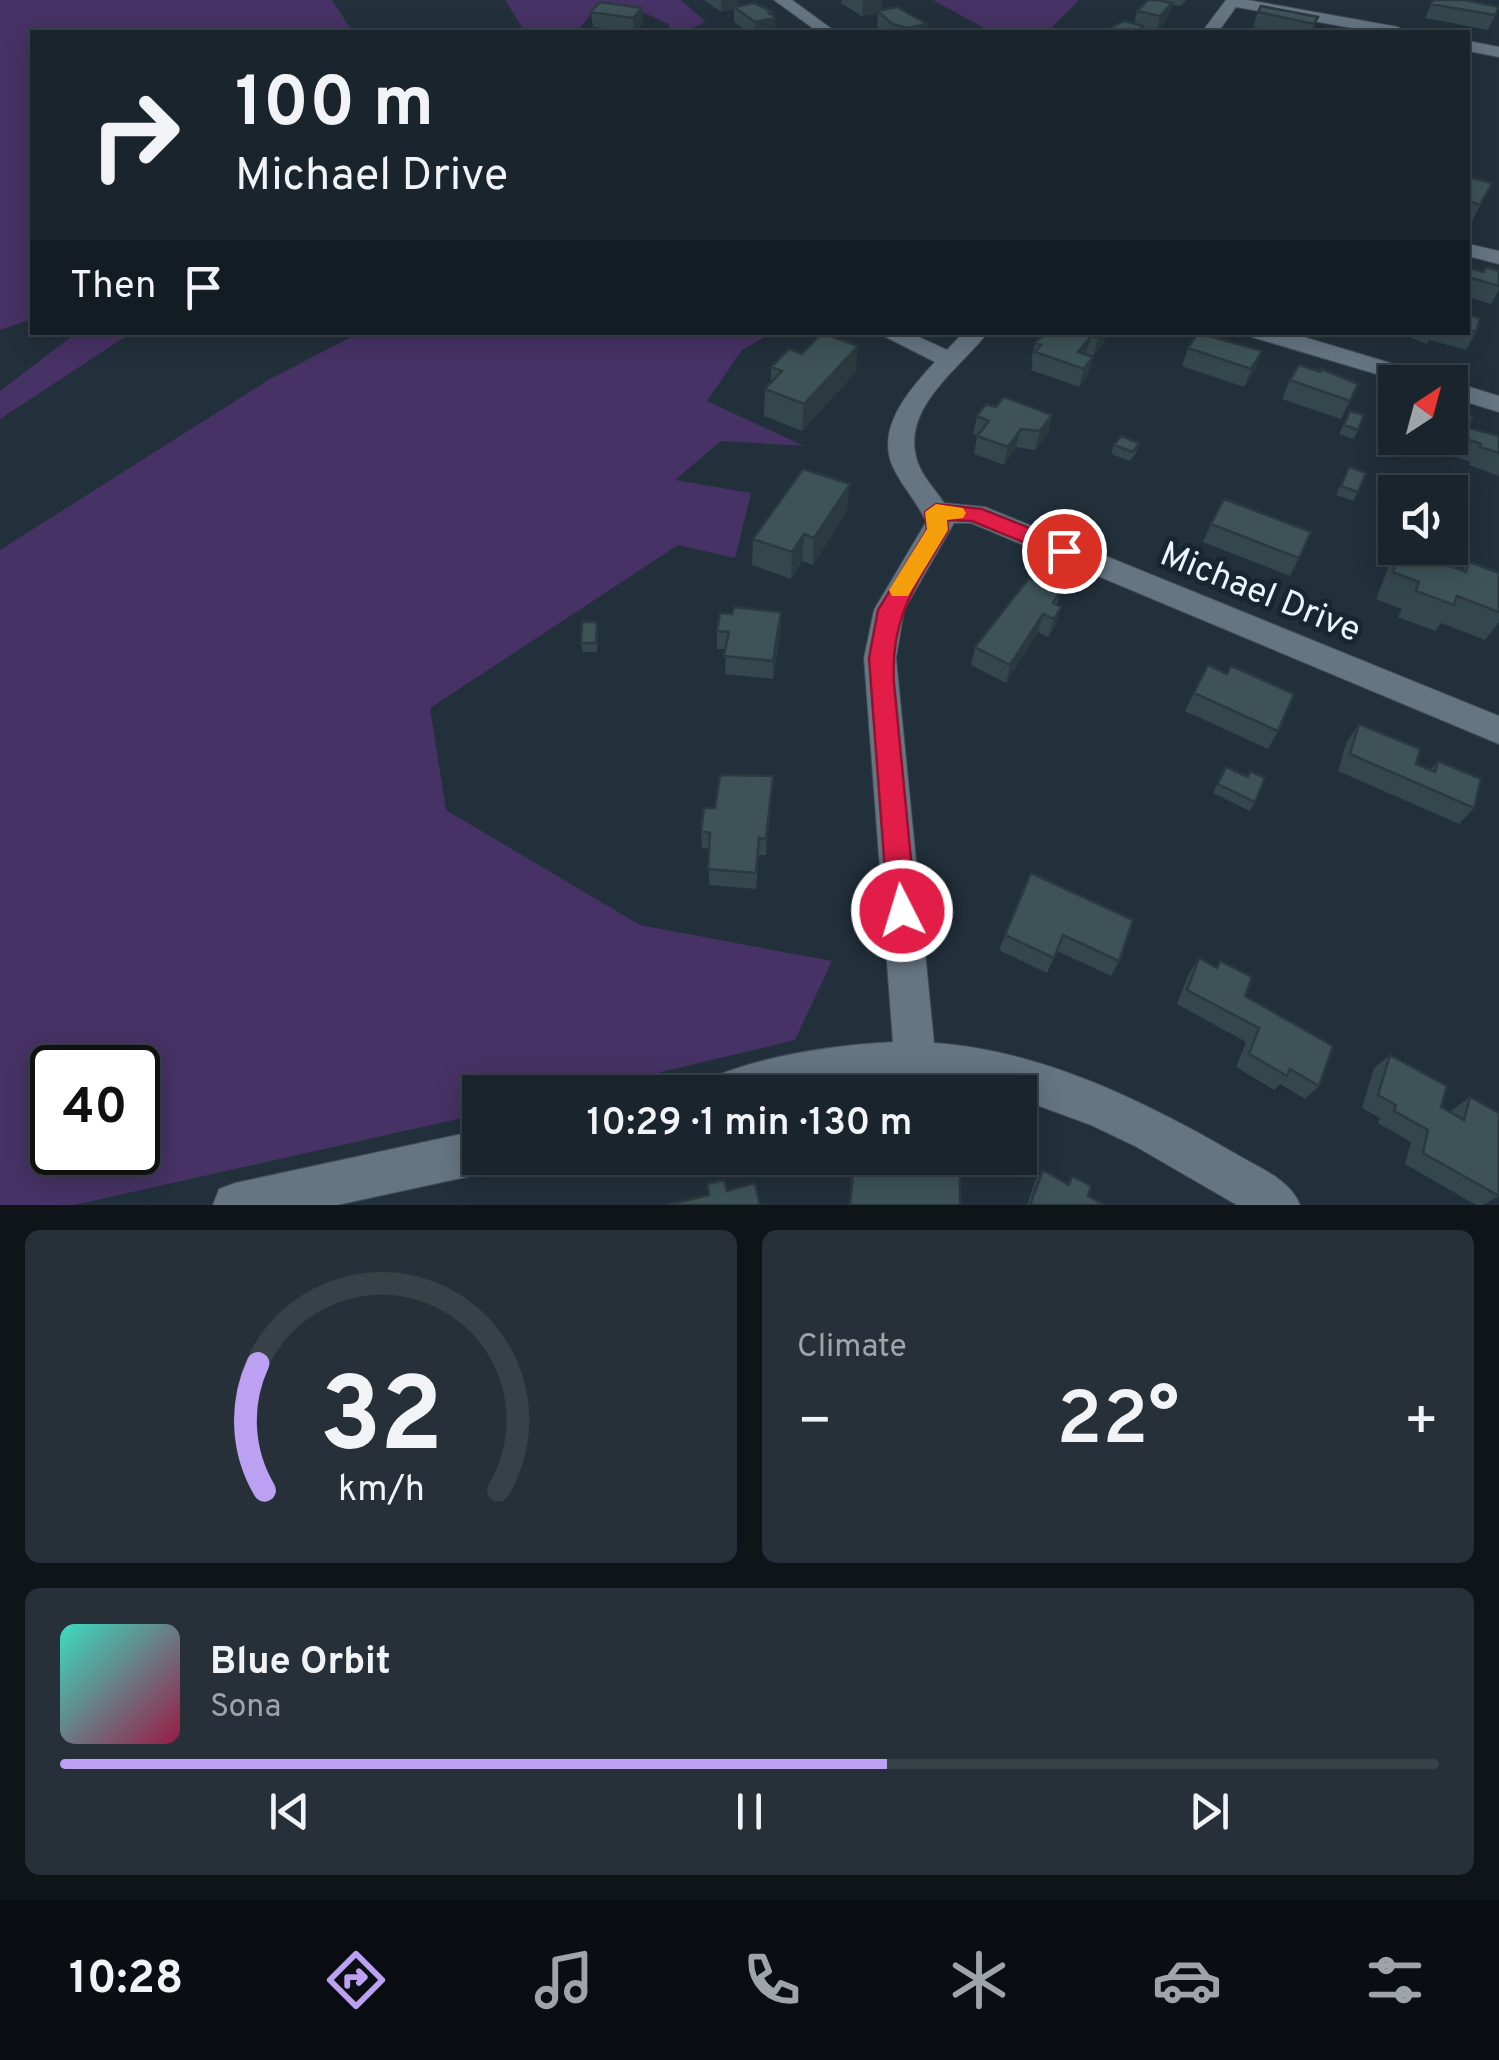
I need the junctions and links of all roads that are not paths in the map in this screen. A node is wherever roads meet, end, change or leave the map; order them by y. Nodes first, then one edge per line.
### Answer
1 (782, 0) edge
2 (1234, 1) edge
3 (825, 30) edge
4 (1212, 30) edge
5 (1387, 30) edge
6 (1470, 46) edge
7 (1499, 52) edge
8 (1470, 251) edge
9 (1499, 258) edge
10 (895, 335) edge
11 (974, 335) edge
12 (1270, 335) edge
13 (952, 361) junction
14 (1378, 367) edge
15 (1468, 395) edge
16 (1499, 404) edge
17 (936, 512) junction
18 (1499, 730) edge
19 (915, 1062) junction
20 (805, 1075) edge
21 (462, 1156) edge
22 (235, 1205) edge
23 (1278, 1205) edge

1 - 3 street
2 - 4 street
2 - 5 street
6 - 7 street
8 - 9 street
10 - 13 street
11 - 13 street
12 - 14 street
13 - 17 street
15 - 16 street
17 - 18 street, Michael Drive
17 - 19 street
19 - 20 street
19 - 23 street
21 - 22 street

